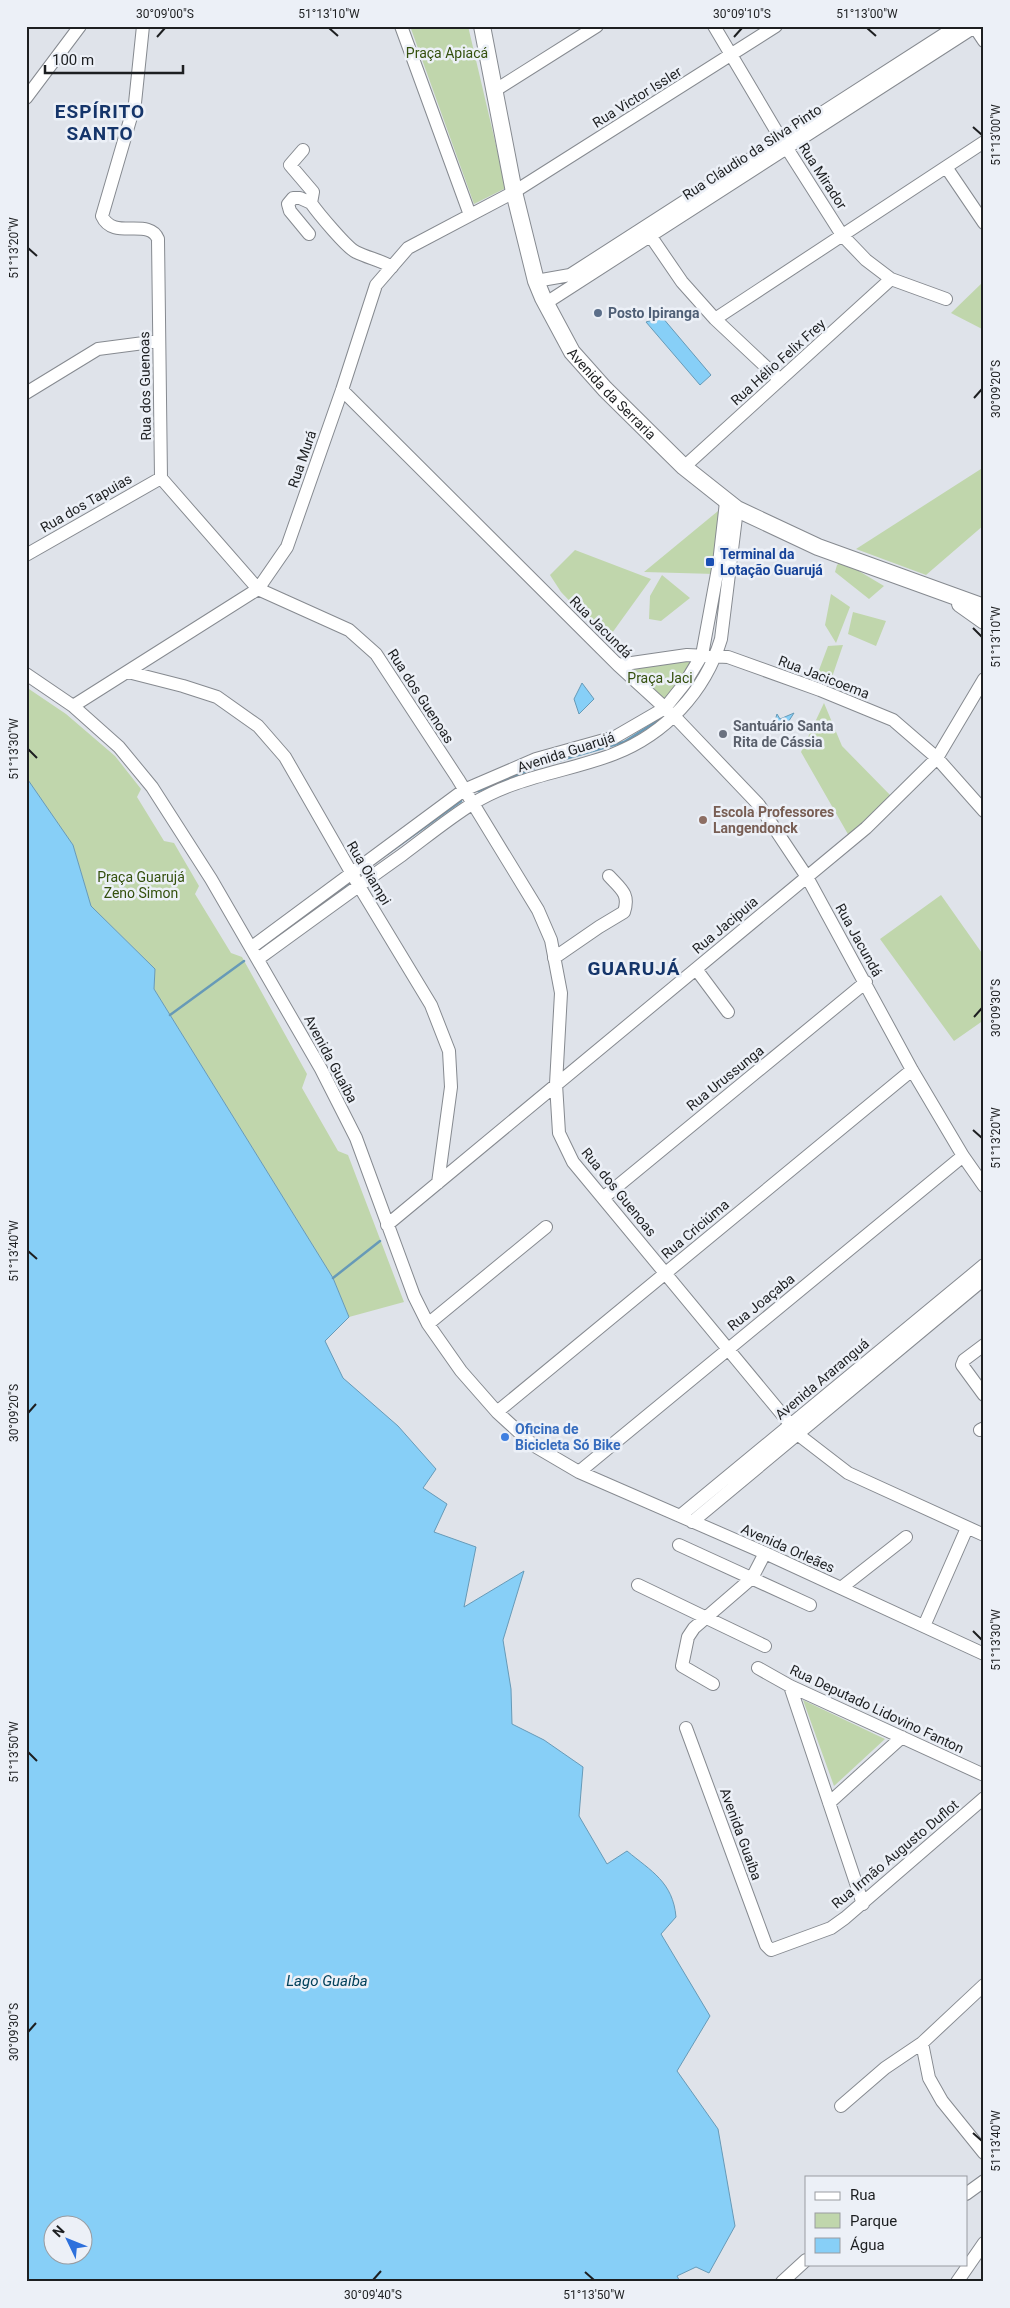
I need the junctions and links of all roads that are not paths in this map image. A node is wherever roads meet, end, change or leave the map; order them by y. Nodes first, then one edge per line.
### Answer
1 (80, 26) edge
2 (401, 26) edge
3 (482, 26) edge
4 (597, 26) edge
5 (714, 26) edge
6 (776, 26) edge
7 (957, 26) edge
8 (975, 27) edge
9 (144, 28) edge
10 (984, 41) edge
11 (731, 55) junction
12 (887, 77) junction
13 (494, 91) junction
14 (26, 98) edge
15 (984, 142) edge
16 (784, 143) junction
17 (303, 150) dead end
18 (946, 167) junction
19 (514, 192) junction
20 (312, 203) junction
21 (470, 215) junction
22 (984, 223) edge
23 (647, 231) junction
24 (309, 234) dead end
25 (842, 235) junction
26 (392, 267) junction
27 (891, 279) junction
28 (536, 281) junction
29 (946, 300) dead end
30 (546, 303) junction
31 (715, 319) junction
32 (159, 341) junction
33 (780, 380) junction
34 (342, 390) junction
35 (26, 393) edge
36 (684, 467) junction
37 (161, 478) junction
38 (732, 506) junction
39 (26, 555) edge
40 (258, 589) junction
41 (947, 594) junction
42 (984, 607) edge
43 (984, 621) edge
44 (702, 655) junction
45 (716, 657) junction
46 (618, 665) junction
47 (128, 672) junction
48 (26, 674) edge
49 (984, 679) edge
50 (73, 706) junction
51 (665, 708) junction
52 (675, 717) junction
53 (937, 758) junction
54 (464, 790) junction
55 (473, 803) junction
56 (984, 811) edge
57 (352, 873) junction
58 (609, 876) dead end
59 (807, 877) junction
60 (359, 886) junction
61 (255, 953) junction
62 (554, 958) junction
63 (696, 969) junction
64 (866, 982) junction
65 (728, 1012) dead end
66 (912, 1070) junction
67 (556, 1084) junction
68 (963, 1156) junction
69 (438, 1183) junction
70 (984, 1186) edge
71 (603, 1198) junction
72 (387, 1225) junction
73 (546, 1227) dead end
74 (984, 1265) edge
75 (666, 1273) junction
76 (984, 1278) edge
77 (947, 1302) junction
78 (428, 1324) junction
79 (984, 1345) edge
80 (728, 1350) junction
81 (984, 1395) edge
82 (497, 1412) junction
83 (793, 1429) junction
84 (579, 1472) junction
85 (680, 1516) junction
86 (692, 1522) junction
87 (967, 1528) junction
88 (984, 1535) edge
89 (906, 1537) dead end
90 (679, 1545) dead end
91 (765, 1553) junction
92 (752, 1578) junction
93 (638, 1586) dead end
94 (841, 1588) junction
95 (810, 1605) dead end
96 (705, 1617) junction
97 (924, 1626) junction
98 (765, 1646) dead end
99 (984, 1654) edge
100 (758, 1668) dead end
101 (712, 1684) dead end
102 (790, 1686) junction
103 (686, 1728) dead end
104 (902, 1738) junction
105 (984, 1775) edge
106 (984, 1798) edge
107 (829, 1803) junction
108 (863, 1904) junction
109 (768, 1949) joint
110 (984, 1985) edge
111 (922, 2043) junction
112 (840, 2106) dead end
113 (984, 2153) edge
114 (984, 2181) edge
115 (968, 2193) edge
116 (984, 2243) edge
117 (805, 2261) edge
118 (782, 2282) edge
119 (957, 2282) edge

1 - 14 street
2 - 21 street
3 - 13 main road, Avenida da Serraria
4 - 13 street
5 - 11 street, Rua Mirador
6 - 11 street, Rua Victor Issler
7 - 12 street, Rua Cláudio da Silva Pinto
8 - 10 street
8 - 12 street, Rua Cláudio da Silva Pinto
9 - 32 street, Rua dos Guenoas
11 - 16 street, Rua Mirador
11 - 19 street, Rua Victor Issler
12 - 16 street, Rua Cláudio da Silva Pinto
13 - 19 main road, Avenida da Serraria
15 - 18 street
16 - 23 street, Rua Cláudio da Silva Pinto
16 - 25 street, Rua Mirador
17 - 20 street
18 - 22 street
18 - 25 street
19 - 21 street, Rua Murá
19 - 28 main road, Avenida da Serraria
20 - 24 street
20 - 26 street
21 - 26 street, Rua Murá
23 - 28 street, Rua Cláudio da Silva Pinto
23 - 30 street, Rua Cláudio da Silva Pinto
23 - 31 street
25 - 27 street, Rua Mirador
25 - 31 street
26 - 34 street, Rua Murá
27 - 29 street, Rua Mirador
27 - 33 street, Rua Hélio Felix Frey
28 - 30 main road, Avenida da Serraria
30 - 36 main road, Avenida da Serraria
31 - 33 street
32 - 35 street
32 - 37 street, Rua dos Guenoas
33 - 36 street, Rua Hélio Felix Frey
34 - 40 street, Rua Murá
34 - 46 street, Rua Jacundá
36 - 38 main road, Avenida da Serraria
37 - 39 street, Rua dos Tapuias
37 - 40 street, Rua dos Guenoas
38 - 41 main road, Avenida da Serraria
38 - 44 street, Avenida Guarujá
38 - 45 street, Avenida Guarujá
40 - 47 street, Rua Murá
40 - 54 street, Rua dos Guenoas
41 - 42 main road, Avenida da Serraria
41 - 43 main road, Avenida da Serraria
44 - 45 street, Rua Jacicoema
44 - 46 street, Rua Jacicoema
44 - 51 street, Avenida Guarujá
45 - 52 street, Avenida Guarujá
45 - 53 street, Rua Jacicoema
46 - 51 street, Rua Jacundá
47 - 50 street, Rua Murá
47 - 57 street, Rua Oiampi
48 - 50 street, Avenida Guaíba
49 - 53 street, Rua Jacipuia
50 - 61 street, Avenida Guaíba
51 - 52 street, Rua Jacundá
51 - 54 street, Avenida Guarujá
52 - 55 street, Avenida Guarujá
52 - 59 street, Rua Jacundá
53 - 56 street, Rua Jacicoema
53 - 59 street, Rua Jacipuia
54 - 55 street, Rua dos Guenoas
54 - 57 street, Avenida Guarujá
55 - 60 street, Avenida Guarujá
55 - 62 street, Rua dos Guenoas
57 - 60 street, Rua Oiampi
57 - 61 street, Avenida Guarujá
58 - 62 street
59 - 63 street, Rua Jacipuia
59 - 64 street, Rua Jacundá
60 - 61 street, Avenida Guarujá
60 - 69 street, Rua Oiampi
61 - 72 street, Avenida Guaíba
62 - 67 street, Rua dos Guenoas
63 - 65 street
63 - 67 street, Rua Jacipuia
64 - 66 street, Rua Jacundá
64 - 71 street, Rua Urussunga
66 - 68 street, Rua Jacundá
66 - 75 street, Rua Criciúma
67 - 69 street, Rua Jacipuia
67 - 71 street, Rua dos Guenoas
68 - 70 street, Rua Jacundá
68 - 80 street, Rua Joaçaba
69 - 72 street, Rua Jacipuia
71 - 75 street, Rua dos Guenoas
72 - 78 street, Avenida Guaíba
73 - 78 street
74 - 77 street, Avenida Araranguá
75 - 80 street, Rua dos Guenoas
75 - 82 street, Rua Criciúma
76 - 77 street, Avenida Araranguá
77 - 83 street, Avenida Araranguá
78 - 82 street, Avenida Guaíba
79 - 81 street
80 - 83 street, Rua dos Guenoas
80 - 84 street, Rua Joaçaba
82 - 84 street, Avenida Guaíba
83 - 85 street, Avenida Araranguá
83 - 86 street, Avenida Araranguá
83 - 87 street, Rua dos Guenoas
84 - 85 street, Avenida Orleães
85 - 86 street, Avenida Orleães
86 - 91 street, Avenida Orleães
87 - 88 street, Rua dos Guenoas
87 - 97 street
89 - 94 street
90 - 92 street
91 - 92 street
91 - 94 street, Avenida Orleães
92 - 95 street
92 - 96 street
93 - 96 street
94 - 97 street, Avenida Orleães
96 - 98 street
96 - 101 street
97 - 99 street, Avenida Orleães
100 - 102 street, Rua Deputado Lidovino Fanton
102 - 104 street, Rua Deputado Lidovino Fanton
102 - 107 street
103 - 109 street, Avenida Guaíba
104 - 105 street, Rua Deputado Lidovino Fanton
104 - 107 street
106 - 108 street, Rua Irmão Augusto Duflot
107 - 108 street
108 - 109 street, Rua Irmão Augusto Duflot
110 - 111 street
111 - 112 street
111 - 113 street
114 - 115 street
116 - 119 street
117 - 118 street

